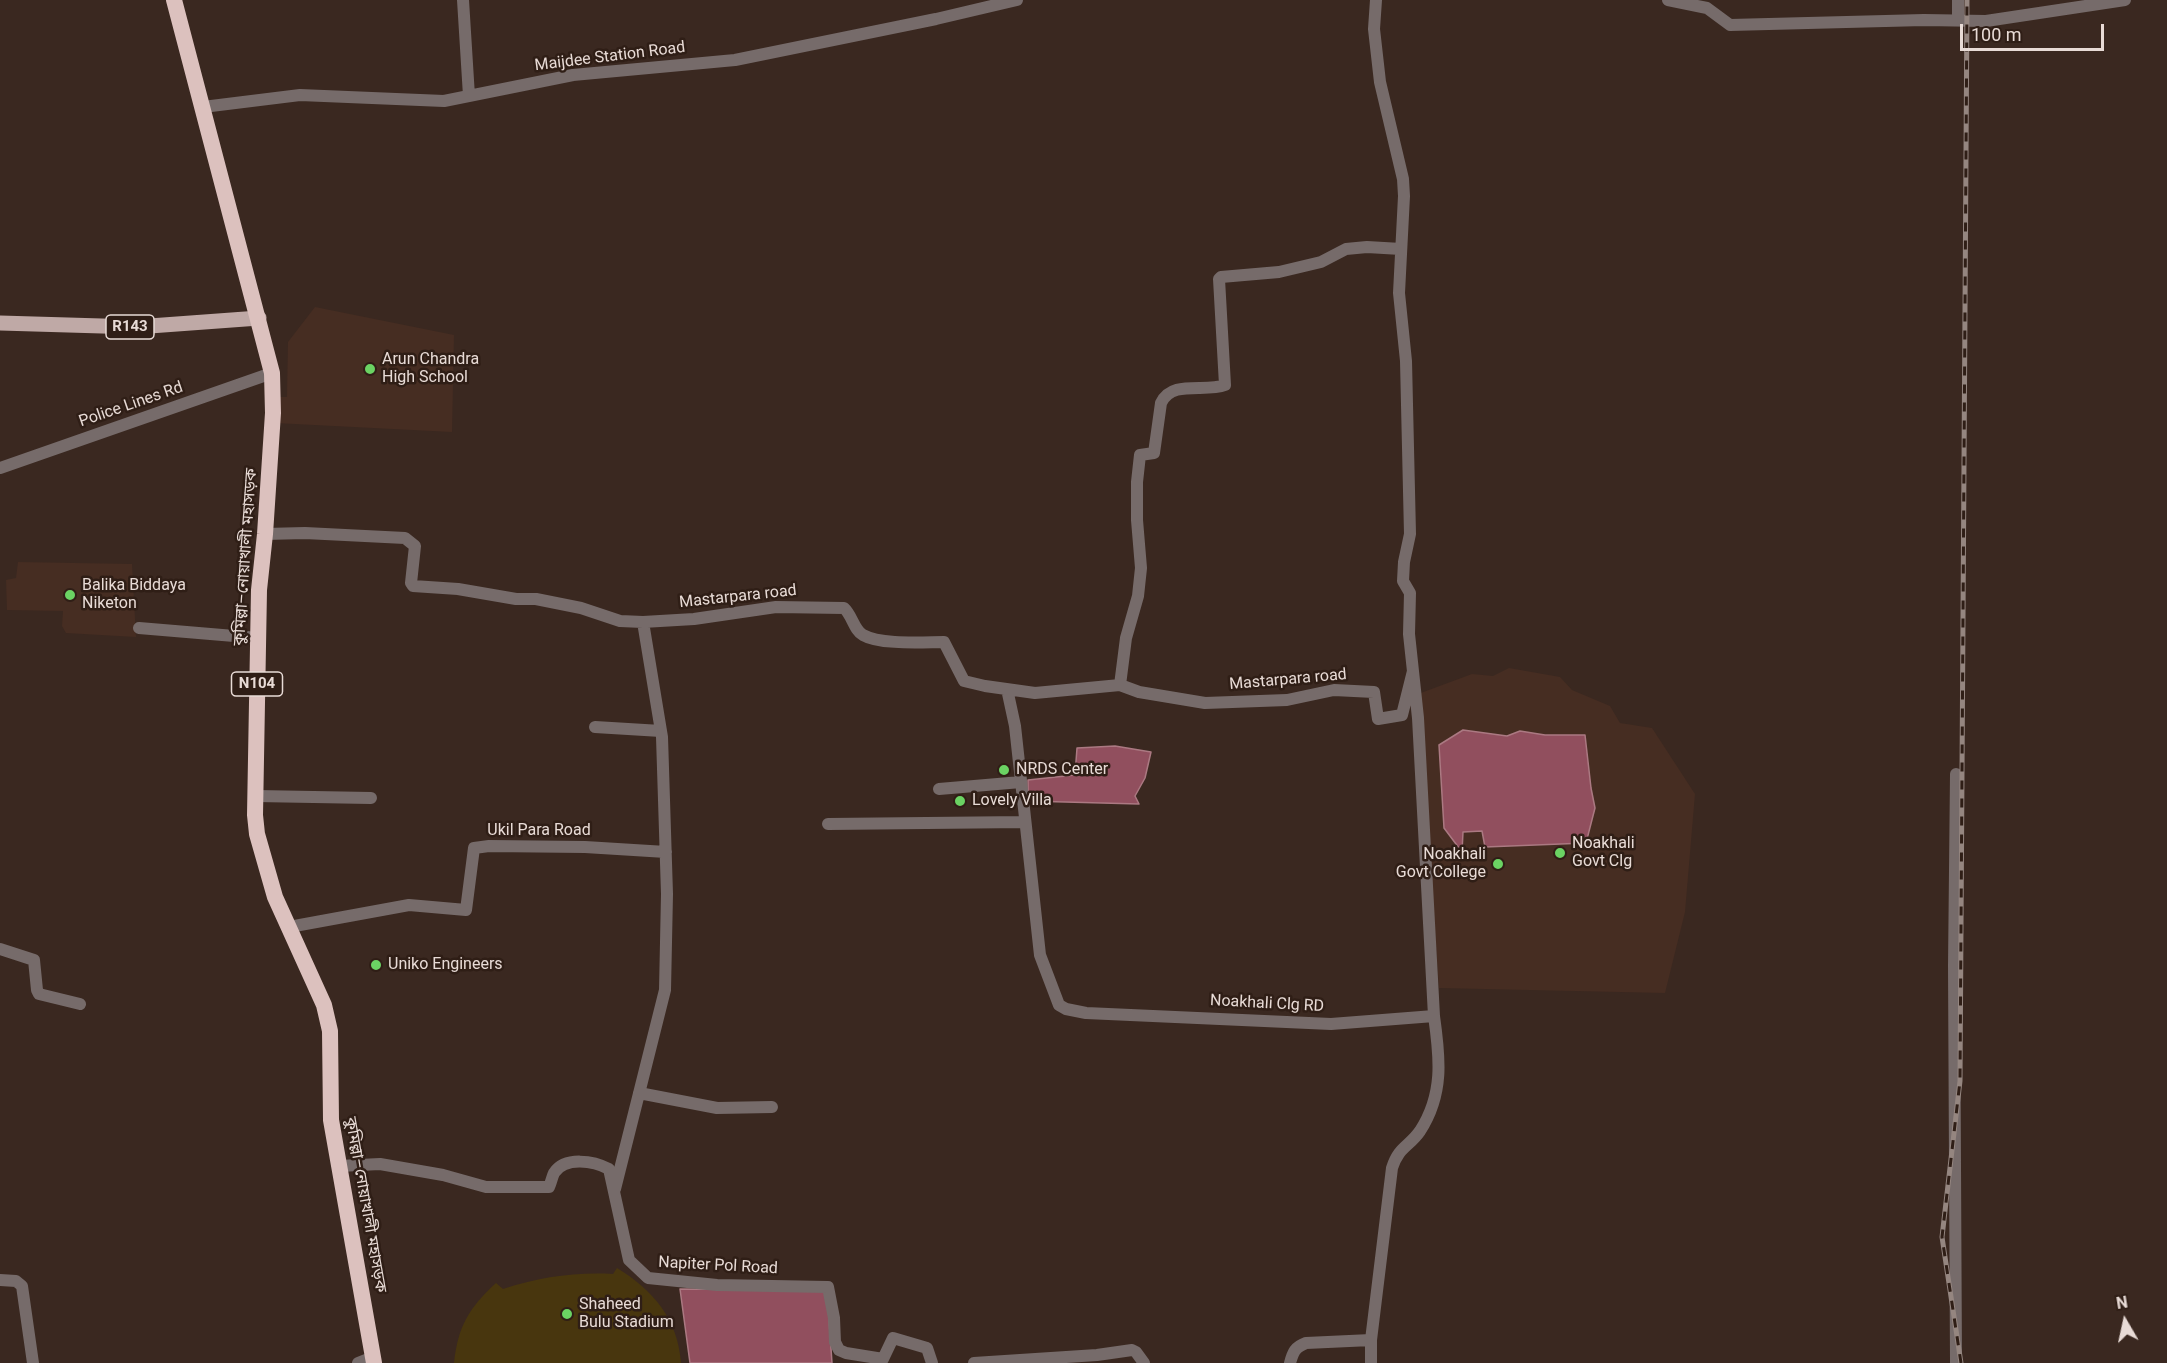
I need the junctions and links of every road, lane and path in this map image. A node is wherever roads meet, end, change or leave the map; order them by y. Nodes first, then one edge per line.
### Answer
1 (174, 0) edge
2 (463, 0) edge
3 (1017, 0) edge
4 (1376, 0) edge
5 (1668, 0) edge
6 (1958, 0) edge
7 (2125, 0) edge
8 (1958, 20) junction
9 (469, 96) junction
10 (203, 107) junction
11 (1401, 249) junction
12 (259, 318) junction
13 (0, 323) edge
14 (272, 373) junction
15 (0, 468) edge
16 (265, 534) junction
17 (644, 622) junction
18 (139, 628) dead end
19 (258, 638) junction
20 (1413, 671) junction
21 (1120, 685) junction
22 (1007, 689) junction
23 (595, 727) dead end
24 (661, 731) junction
25 (1956, 774) dead end
26 (1021, 782) junction
27 (939, 789) dead end
28 (256, 796) junction
29 (371, 798) dead end
30 (1025, 822) junction
31 (828, 824) dead end
32 (666, 852) junction
33 (289, 927) junction
34 (0, 949) edge
35 (80, 1004) dead end
36 (1434, 1016) junction
37 (639, 1093) junction
38 (772, 1107) dead end
39 (339, 1166) junction
40 (614, 1193) junction
41 (0, 1280) edge
42 (1371, 1340) junction
43 (368, 1361) edge
44 (33, 1363) edge
45 (932, 1363) edge
46 (974, 1363) edge
47 (1144, 1363) edge
48 (1290, 1363) edge
49 (1371, 1363) edge
50 (1956, 1363) edge

1 - 10 highway, কুমিল্লা–নোয়াখালী মহাসড়ক / N104
2 - 9 street
3 - 9 street, Maijdee Station Road
4 - 11 street
5 - 8 street
6 - 8 street
7 - 8 street
9 - 10 street, Maijdee Station Road
10 - 12 highway, কুমিল্লা–নোয়াখালী মহাসড়ক / N104
11 - 20 street
11 - 21 street
12 - 13 main road, R143
12 - 14 highway, কুমিল্লা–নোয়াখালী মহাসড়ক / N104
14 - 15 street, Police Lines Rd
14 - 16 highway, কুমিল্লা–নোয়াখালী মহাসড়ক / N104
16 - 17 street, Mastarpara road
16 - 19 highway, কুমিল্লা–নোয়াখালী মহাসড়ক / N104
17 - 22 street, Mastarpara road
17 - 24 street
18 - 19 street
19 - 28 highway, কুমিল্লা–নোয়াখালী মহাসড়ক / N104
20 - 21 street, Mastarpara road
20 - 36 street
21 - 22 street, Mastarpara road
22 - 26 street, Noakhali Clg RD
23 - 24 street
24 - 32 street
25 - 50 street
26 - 27 street
26 - 30 street, Noakhali Clg RD
28 - 29 street
28 - 33 highway, কুমিল্লা–নোয়াখালী মহাসড়ক / N104
30 - 31 street
30 - 36 street, Noakhali Clg RD
32 - 33 street, Ukil Para Road
32 - 37 street
33 - 39 highway, কুমিল্লা–নোয়াখালী মহাসড়ক / N104
34 - 35 street
36 - 42 street
37 - 38 street
37 - 40 street
39 - 40 street, Napiter Pol Road
39 - 43 highway, কুমিল্লা–নোয়াখালী মহাসড়ক / N104
40 - 45 street, Napiter Pol Road
41 - 44 street
42 - 48 street
42 - 49 street
46 - 47 street

